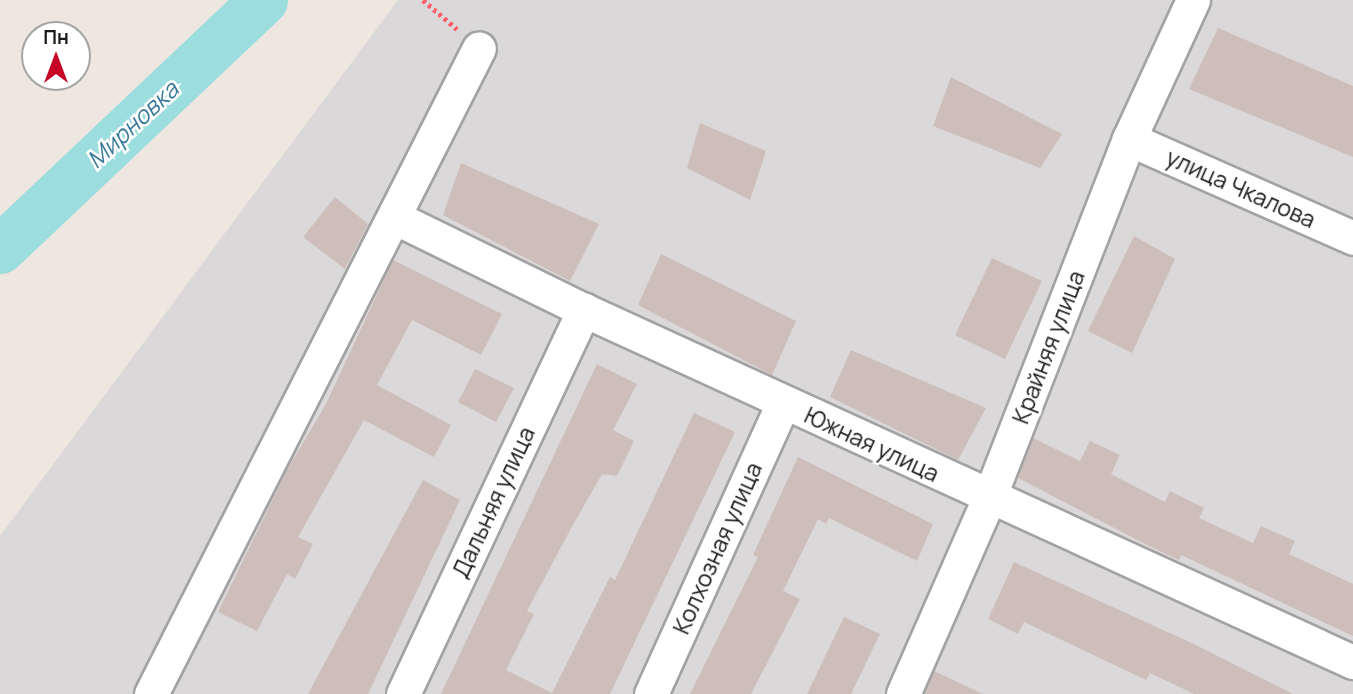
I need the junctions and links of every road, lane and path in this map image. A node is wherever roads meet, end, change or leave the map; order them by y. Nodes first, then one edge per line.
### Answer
1 (423, 0) edge
2 (1193, 0) edge
3 (479, 48) joint
4 (1129, 139) junction
5 (396, 218) junction
6 (1353, 238) edge
7 (584, 310) junction
8 (783, 402) junction
9 (989, 498) junction
10 (1353, 662) edge
11 (150, 694) edge
12 (402, 694) edge
13 (651, 694) edge
14 (903, 694) edge

1 - 3 path
2 - 4 street, Крайняя улица
3 - 5 street
4 - 6 street, улица Чкалова
4 - 9 street, Крайняя улица
5 - 7 street, Южная улица
5 - 11 street
7 - 8 street, Южная улица
7 - 12 street, Дальняя улица
8 - 9 street, Южная улица
8 - 13 street, Колхозная улица
9 - 10 street, Южная улица
9 - 14 street, Крайняя улица

